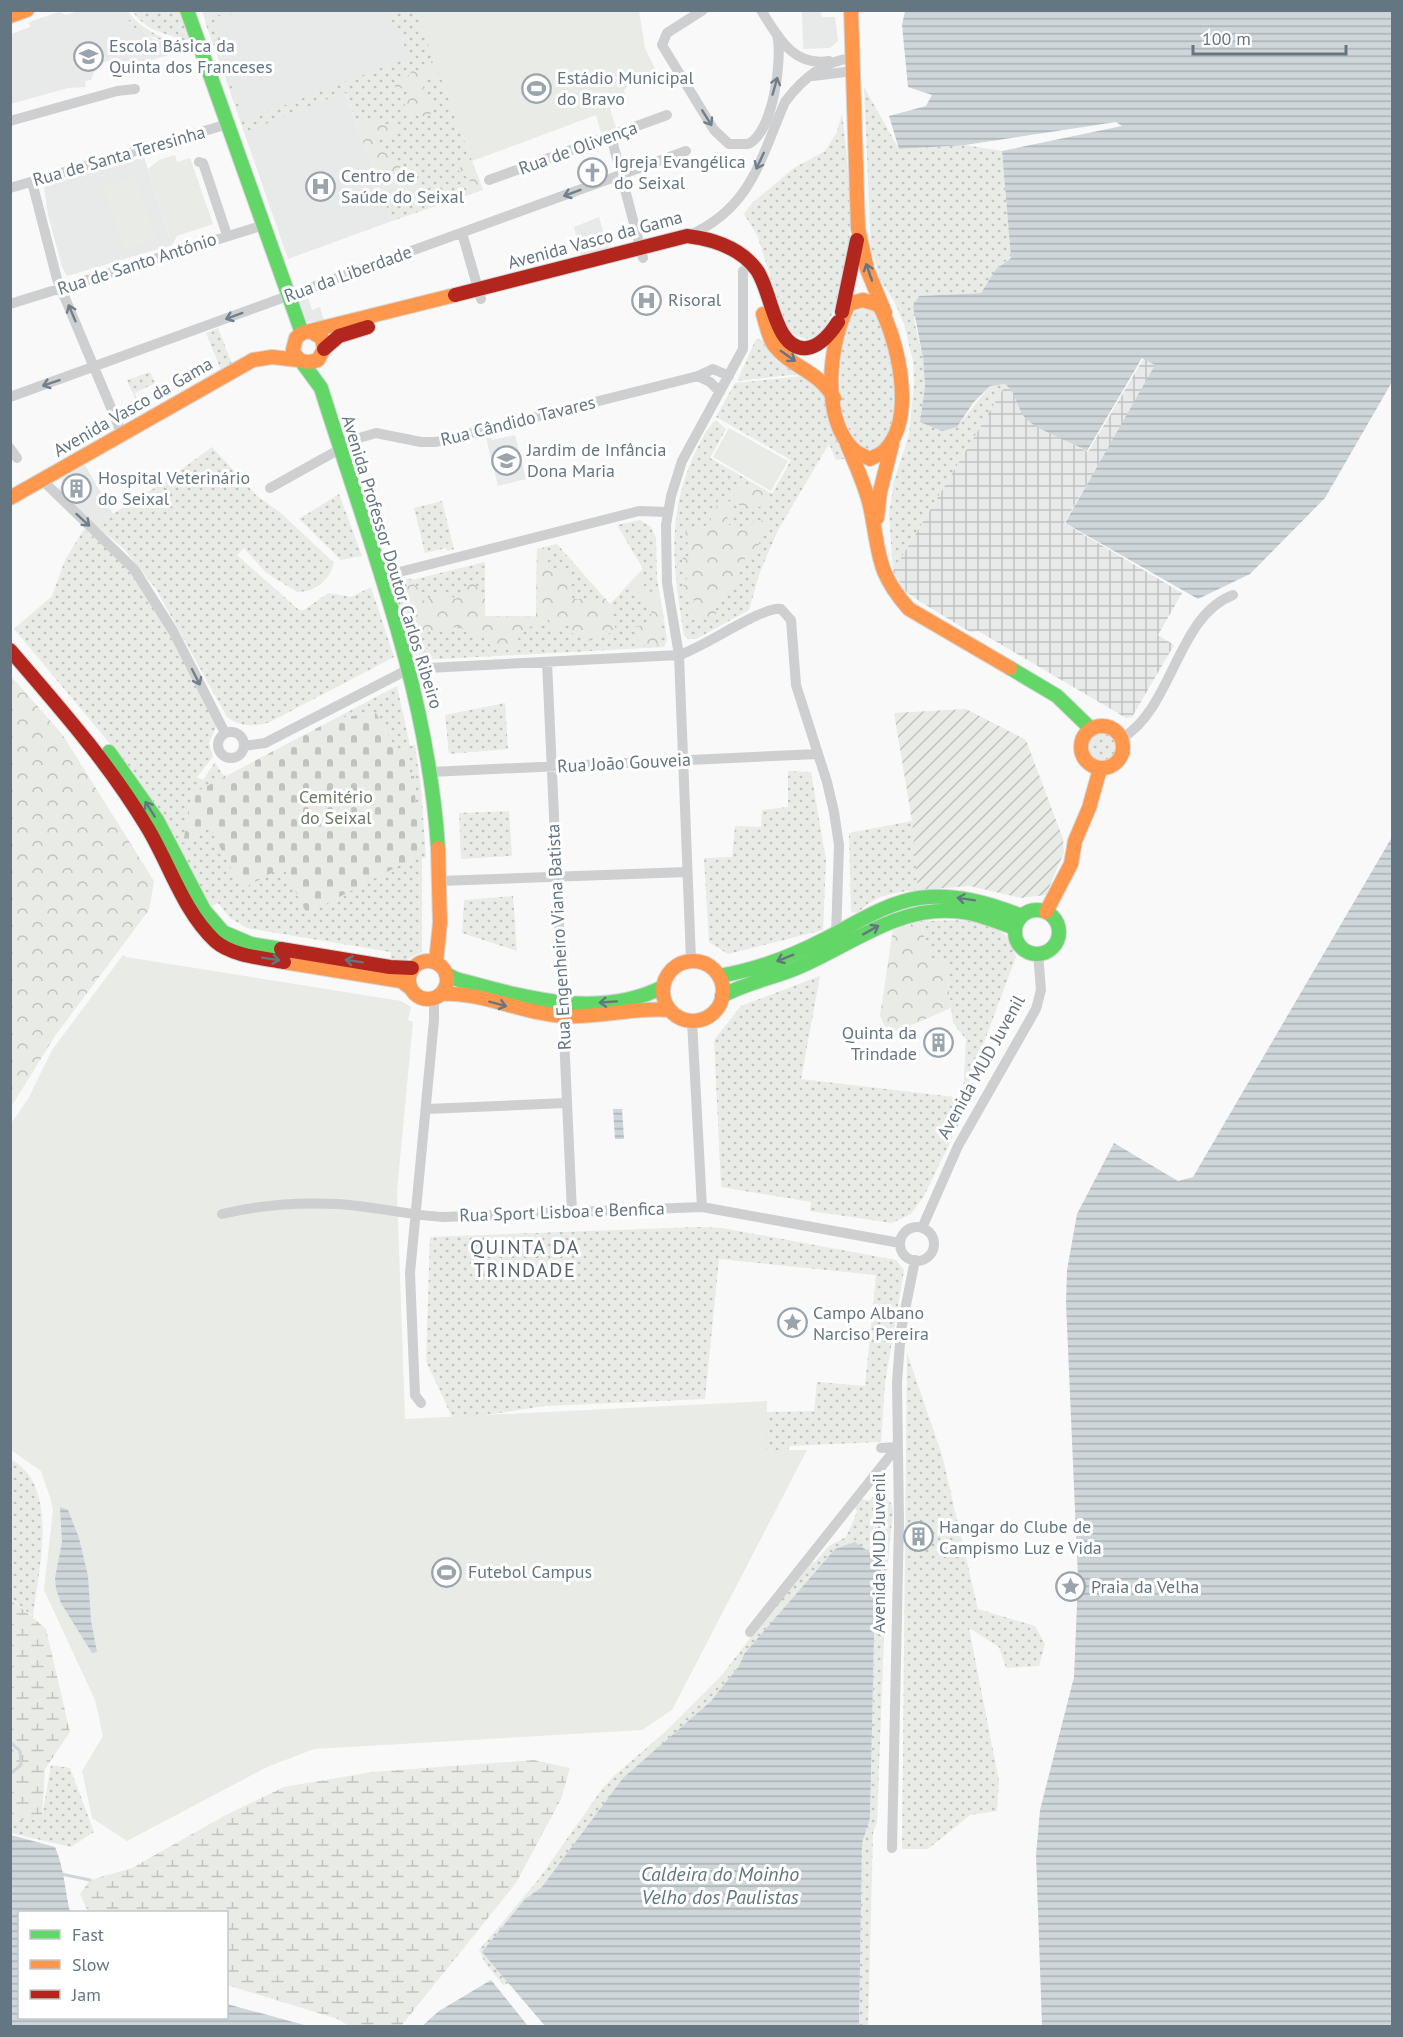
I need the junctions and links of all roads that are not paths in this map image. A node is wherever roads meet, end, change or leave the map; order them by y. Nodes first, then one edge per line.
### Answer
1 (27, 10) edge
2 (187, 10) edge
3 (704, 10) edge
4 (761, 10) edge
5 (851, 10) edge
6 (10, 16) edge
7 (777, 35) junction
8 (836, 60) junction
9 (852, 65) junction
10 (810, 76) junction
11 (135, 89) dead end
12 (667, 116) dead end
13 (10, 121) edge
14 (228, 124) junction
15 (610, 136) junction
16 (686, 151) dead end
17 (199, 162) dead end
18 (621, 175) junction
19 (489, 180) dead end
20 (32, 182) junction
21 (10, 188) edge
22 (264, 225) junction
23 (858, 228) junction
24 (462, 233) junction
25 (227, 235) junction
26 (686, 242) junction
27 (642, 253) junction
28 (743, 271) junction
29 (61, 288) junction
30 (480, 294) junction
31 (289, 296) junction
32 (10, 304) edge
33 (885, 314) junction
34 (840, 317) junction
35 (304, 333) junction
36 (324, 351) junction
37 (300, 361) junction
38 (247, 363) junction
39 (94, 367) junction
40 (698, 376) junction
41 (729, 376) junction
42 (321, 388) junction
43 (720, 392) junction
44 (10, 397) edge
45 (834, 398) junction
46 (122, 434) junction
47 (847, 444) junction
48 (892, 444) junction
49 (339, 447) junction
50 (39, 481) junction
51 (270, 488) dead end
52 (10, 498) edge
53 (668, 512) junction
54 (875, 539) junction
55 (380, 577) junction
56 (1233, 595) dead end
57 (10, 641) edge
58 (10, 650) edge
59 (679, 655) junction
60 (547, 662) junction
61 (409, 669) junction
62 (1091, 729) junction
63 (225, 733) junction
64 (1122, 738) junction
65 (244, 746) junction
66 (818, 754) junction
67 (682, 759) junction
68 (551, 767) junction
69 (1100, 769) junction
70 (430, 772) junction
71 (687, 872) junction
72 (556, 875) junction
73 (439, 881) junction
74 (1047, 912) junction
75 (1019, 922) junction
76 (841, 931) junction
77 (835, 950) junction
78 (1038, 953) junction
79 (691, 960) junction
80 (436, 962) junction
81 (412, 968) junction
82 (446, 974) junction
83 (719, 976) junction
84 (410, 987) junction
85 (663, 987) junction
86 (437, 996) junction
87 (722, 996) junction
88 (563, 1009) junction
89 (670, 1010) junction
90 (692, 1021) junction
91 (566, 1103) junction
92 (426, 1109) junction
93 (702, 1207) junction
94 (572, 1212) junction
95 (222, 1214) dead end
96 (415, 1216) junction
97 (922, 1228) junction
98 (900, 1243) junction
99 (915, 1260) junction
100 (421, 1403) dead end
101 (881, 1448) dead end
102 (897, 1448) junction
103 (750, 1632) dead end
104 (892, 1848) dead end

1 - 6 main road
2 - 14 main road
3 -> 7 street
4 - 7 street
5 - 9 main road
7 - 8 street
8 - 9 street, Avenida Vasco da Gama
8 - 10 street, Avenida Vasco da Gama
9 - 10 street
9 - 23 main road
10 -> 26 street, Avenida Vasco da Gama
11 - 13 street
12 - 15 street, Rua de Olivença
14 - 20 street, Rua de Santa Teresinha
14 - 22 main road
15 - 18 street
15 - 19 street, Rua de Olivença
16 - 18 street, Rua da Liberdade
17 - 25 street
18 -> 24 street, Rua da Liberdade
18 - 27 street
20 - 21 street, Rua de Santa Teresinha
20 - 29 street
22 - 25 street, Rua de Santo António
22 - 31 main road
33 -> 23 main road
23 - 34 main road
24 - 30 street
24 - 31 street, Rua da Liberdade
25 - 29 street, Rua de Santo António
26 - 27 main road, Avenida Vasco da Gama
26 - 28 main road
26 - 34 main road
27 - 30 main road, Avenida Vasco da Gama
28 - 41 street
28 -> 45 main road
29 - 32 street, Rua de Santo António
39 -> 29 street
30 - 35 main road, Avenida Vasco da Gama
30 - 36 main road, Avenida Vasco da Gama
31 - 35 main road
31 -> 39 street, Rua da Liberdade
33 - 34 main road
33 - 48 main road
34 - 45 main road
35 - 36 main road
35 - 37 main road
35 - 38 main road, Avenida Vasco da Gama
36 - 37 main road
36 - 42 main road
37 - 38 main road, Avenida Vasco da Gama
37 - 42 main road
38 - 46 main road, Avenida Vasco da Gama
39 -> 44 street, Rua da Liberdade
39 - 46 street
40 - 41 street, Rua Cândido Tavares
40 - 43 street
40 - 49 street, Rua Cândido Tavares
41 - 43 street
42 - 49 main road, Avenida Professor Doutor Carlos Ribeiro
43 - 53 street
45 - 47 main road
46 - 50 main road, Avenida Vasco da Gama
47 - 48 main road
47 - 54 main road
48 - 54 main road
49 - 51 street, Rua Cândido Tavares
49 - 55 main road, Avenida Professor Doutor Carlos Ribeiro
50 - 52 main road, Avenida Vasco da Gama
50 -> 63 street
53 - 55 street
53 - 59 street
54 - 62 main road
55 - 61 main road, Avenida Professor Doutor Carlos Ribeiro
56 - 64 street
81 -> 57 main road
58 -> 84 main road
59 - 60 street
59 - 66 street
59 - 67 street
60 - 61 street
60 - 68 street, Rua Engenheiro Viana Batista
61 - 65 street
61 - 70 main road, Avenida Professor Doutor Carlos Ribeiro
62 - 64 main road
62 - 69 main road
63 - 65 street
63 - 65 street
64 - 69 main road
66 - 67 street, Rua João Gouveia
66 - 76 street
67 - 68 street, Rua João Gouveia
67 - 71 street
68 - 70 street, Rua João Gouveia
68 - 72 street, Rua Engenheiro Viana Batista
69 - 74 main road
70 - 73 main road, Avenida Professor Doutor Carlos Ribeiro
71 - 72 street
71 - 79 street
72 - 73 street
72 - 88 street, Rua Engenheiro Viana Batista
73 - 80 main road, Avenida Professor Doutor Carlos Ribeiro
74 - 75 main road
74 - 78 main road
75 -> 76 main road
77 -> 75 main road
75 - 78 main road
76 - 77 street
76 -> 83 main road
77 - 87 main road
78 - 97 street, Avenida MUD Juvenil
79 - 83 main road
79 - 85 main road
80 - 81 main road
80 - 82 main road
81 - 84 main road
82 - 86 main road
82 - 88 main road
83 - 87 main road
84 - 86 main road
85 -> 88 main road
85 - 89 main road
86 -> 88 main road
86 - 92 street
87 - 90 main road
88 - 89 main road
88 - 91 street, Rua Engenheiro Viana Batista
89 - 90 main road
90 - 93 street
91 - 92 street
91 - 94 street, Rua Engenheiro Viana Batista
92 - 96 street
93 - 94 street, Rua Sport Lisboa e Benfica
93 - 98 street, Rua Sport Lisboa e Benfica
94 - 96 street, Rua Sport Lisboa e Benfica
95 - 96 street, Rua Sport Lisboa e Benfica
96 - 100 street
97 - 98 street
97 - 99 street
98 - 99 street
99 - 102 street, Avenida MUD Juvenil
101 - 102 street
102 - 103 street
102 - 104 street, Avenida MUD Juvenil

